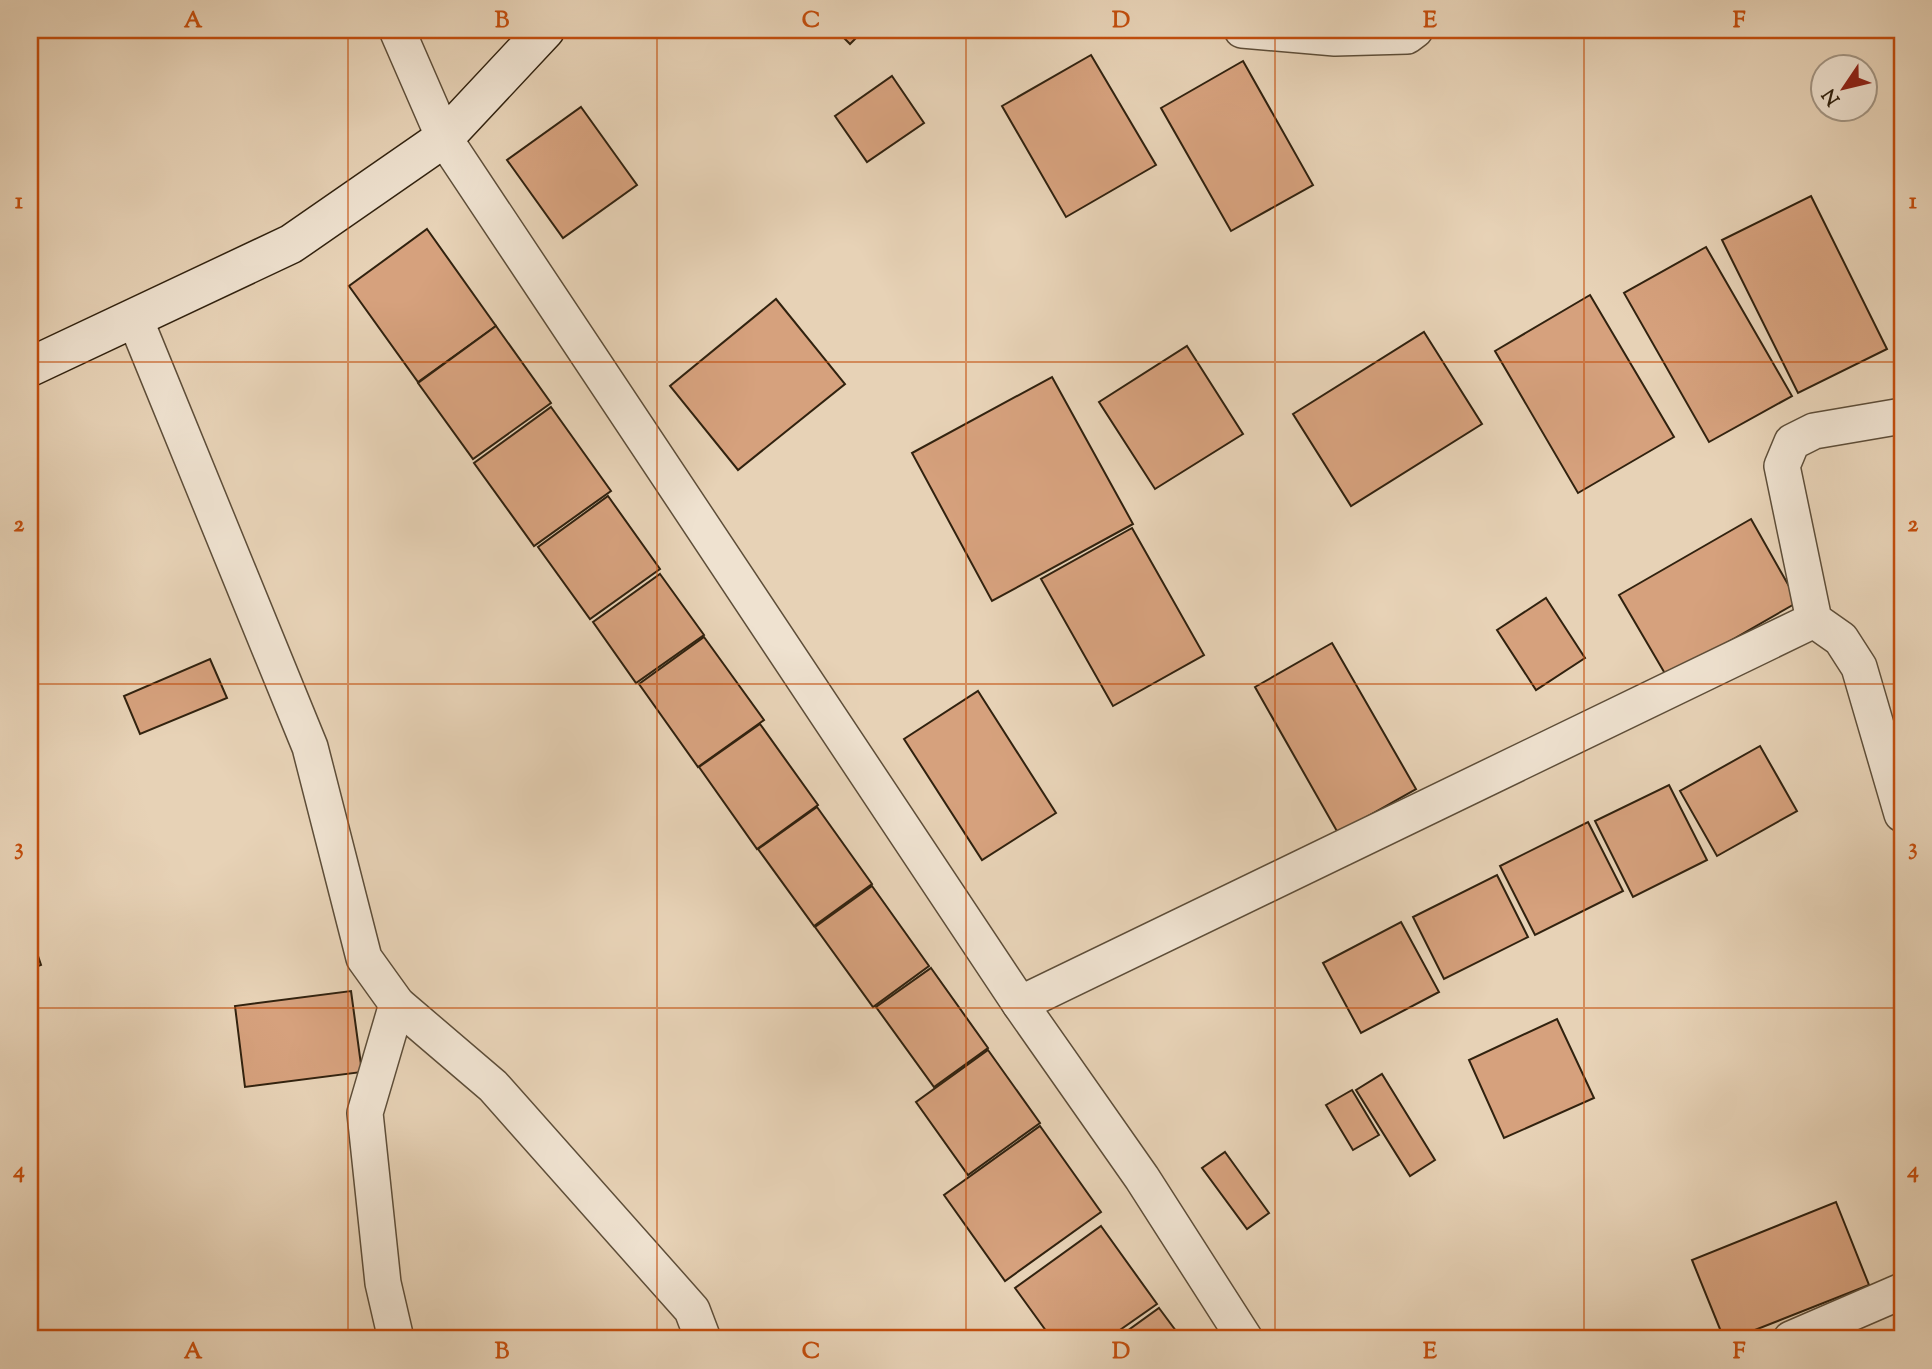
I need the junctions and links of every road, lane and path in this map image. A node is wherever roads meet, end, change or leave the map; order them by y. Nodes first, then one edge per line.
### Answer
1 (397, 30) edge
2 (545, 30) edge
3 (1242, 30) edge
4 (1415, 30) edge
5 (444, 138) junction
6 (135, 319) junction
7 (30, 368) edge
8 (1902, 416) edge
9 (1814, 620) junction
10 (1902, 814) edge
11 (397, 1004) junction
12 (1020, 1004) junction
13 (1902, 1291) edge
14 (396, 1339) edge
15 (703, 1339) edge
16 (1245, 1339) edge
17 (1791, 1339) edge

1 - 5 street
2 - 5 street
3 - 4 street
5 - 6 street
5 - 12 street
6 - 7 street
6 - 11 street
8 - 9 street
9 - 10 street
9 - 12 street
11 - 14 street
11 - 15 street
12 - 16 street
13 - 17 street

